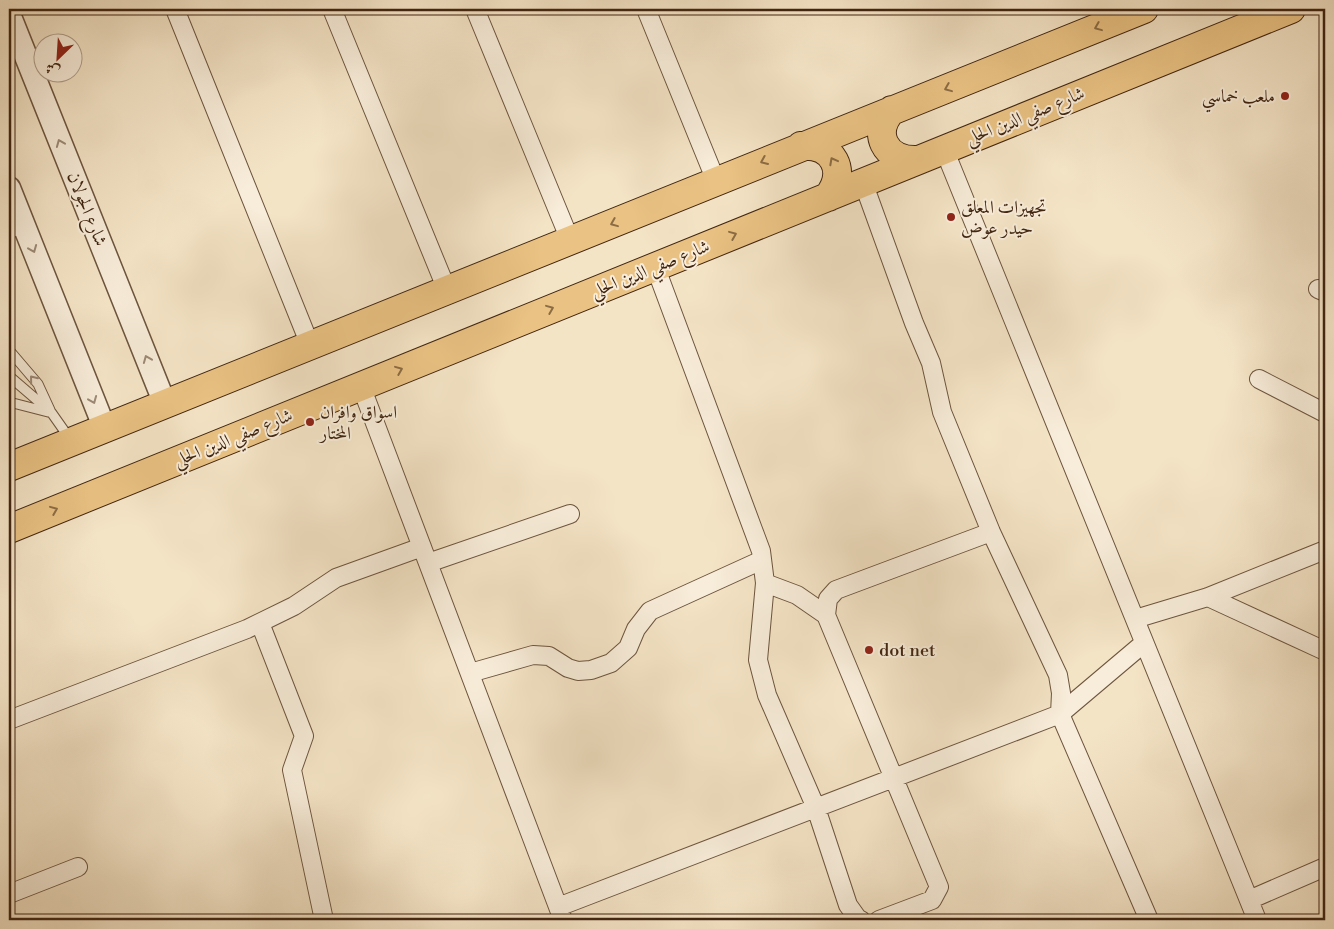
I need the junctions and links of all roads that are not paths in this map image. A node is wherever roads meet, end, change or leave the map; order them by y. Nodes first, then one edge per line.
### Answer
1 (175, 9) edge
2 (332, 9) edge
3 (475, 9) edge
4 (646, 9) edge
5 (1144, 9) edge
6 (1291, 9) edge
7 (9, 14) edge
8 (892, 110) junction
9 (801, 146) junction
10 (944, 149) junction
11 (915, 160) junction
12 (716, 181) junction
13 (863, 182) junction
14 (9, 188) edge
15 (828, 197) junction
16 (16, 226) edge
17 (570, 240) junction
18 (655, 266) junction
19 (447, 290) junction
20 (310, 345) junction
21 (9, 350) edge
22 (9, 376) edge
23 (1259, 379) dead end
24 (361, 386) junction
25 (9, 402) edge
26 (165, 404) junction
27 (51, 412) junction
28 (1325, 413) edge
29 (105, 429) junction
30 (72, 441) junction
31 (9, 467) edge
32 (570, 514) dead end
33 (9, 529) edge
34 (991, 532) junction
35 (1325, 550) edge
36 (425, 555) junction
37 (762, 560) junction
38 (765, 584) junction
39 (1208, 597) junction
40 (826, 615) junction
41 (1135, 619) junction
42 (260, 623) junction
43 (1144, 643) junction
44 (1325, 651) edge
45 (470, 673) junction
46 (1060, 714) junction
47 (9, 720) edge
48 (894, 778) junction
49 (816, 808) junction
50 (78, 867) dead end
51 (1325, 867) edge
52 (9, 894) edge
53 (1248, 900) junction
54 (560, 914) edge
55 (1145, 919) edge
56 (324, 920) edge
57 (861, 920) edge
58 (878, 920) edge
59 (1257, 920) edge

1 - 20 street
2 - 19 street
3 - 17 street
4 - 12 street
5 -> 8 main road
6 - 10 main road, شارع صفي الدين الحلي
26 -> 7 street, شارع الجولان
8 - 9 main road
8 - 11 main road
9 -> 12 main road
15 -> 9 main road
10 - 11 main road, شارع صفي الدين الحلي
10 - 41 street
11 - 13 main road, شارع صفي الدين الحلي
12 -> 17 main road
13 - 15 main road, شارع صفي الدين الحلي
13 - 34 street
14 - 16 street
18 -> 15 main road, شارع صفي الدين الحلي
16 -> 29 street
17 - 19 main road
24 -> 18 main road, شارع صفي الدين الحلي
18 - 37 street
19 - 20 main road
20 - 26 main road
27 -> 21 lane
22 - 27 lane
23 - 28 street
33 -> 24 main road, شارع صفي الدين الحلي
24 - 36 street
25 - 27 lane
26 - 29 main road
27 - 30 lane
29 - 30 main road
30 - 31 main road
32 - 36 street
34 - 40 street
34 - 46 street
35 - 39 street
36 - 42 street
36 - 45 street
37 - 38 street
37 - 45 street
38 - 40 street
38 - 49 street
39 - 41 street
39 - 44 street
40 - 48 street
41 - 43 street
42 - 47 street
42 - 56 street
43 - 46 street
43 - 53 street
45 - 54 street
46 - 48 street
46 - 55 street
48 - 49 street
48 - 58 street
49 - 54 street
49 - 57 street
50 - 52 street
51 - 53 street
53 - 59 street

